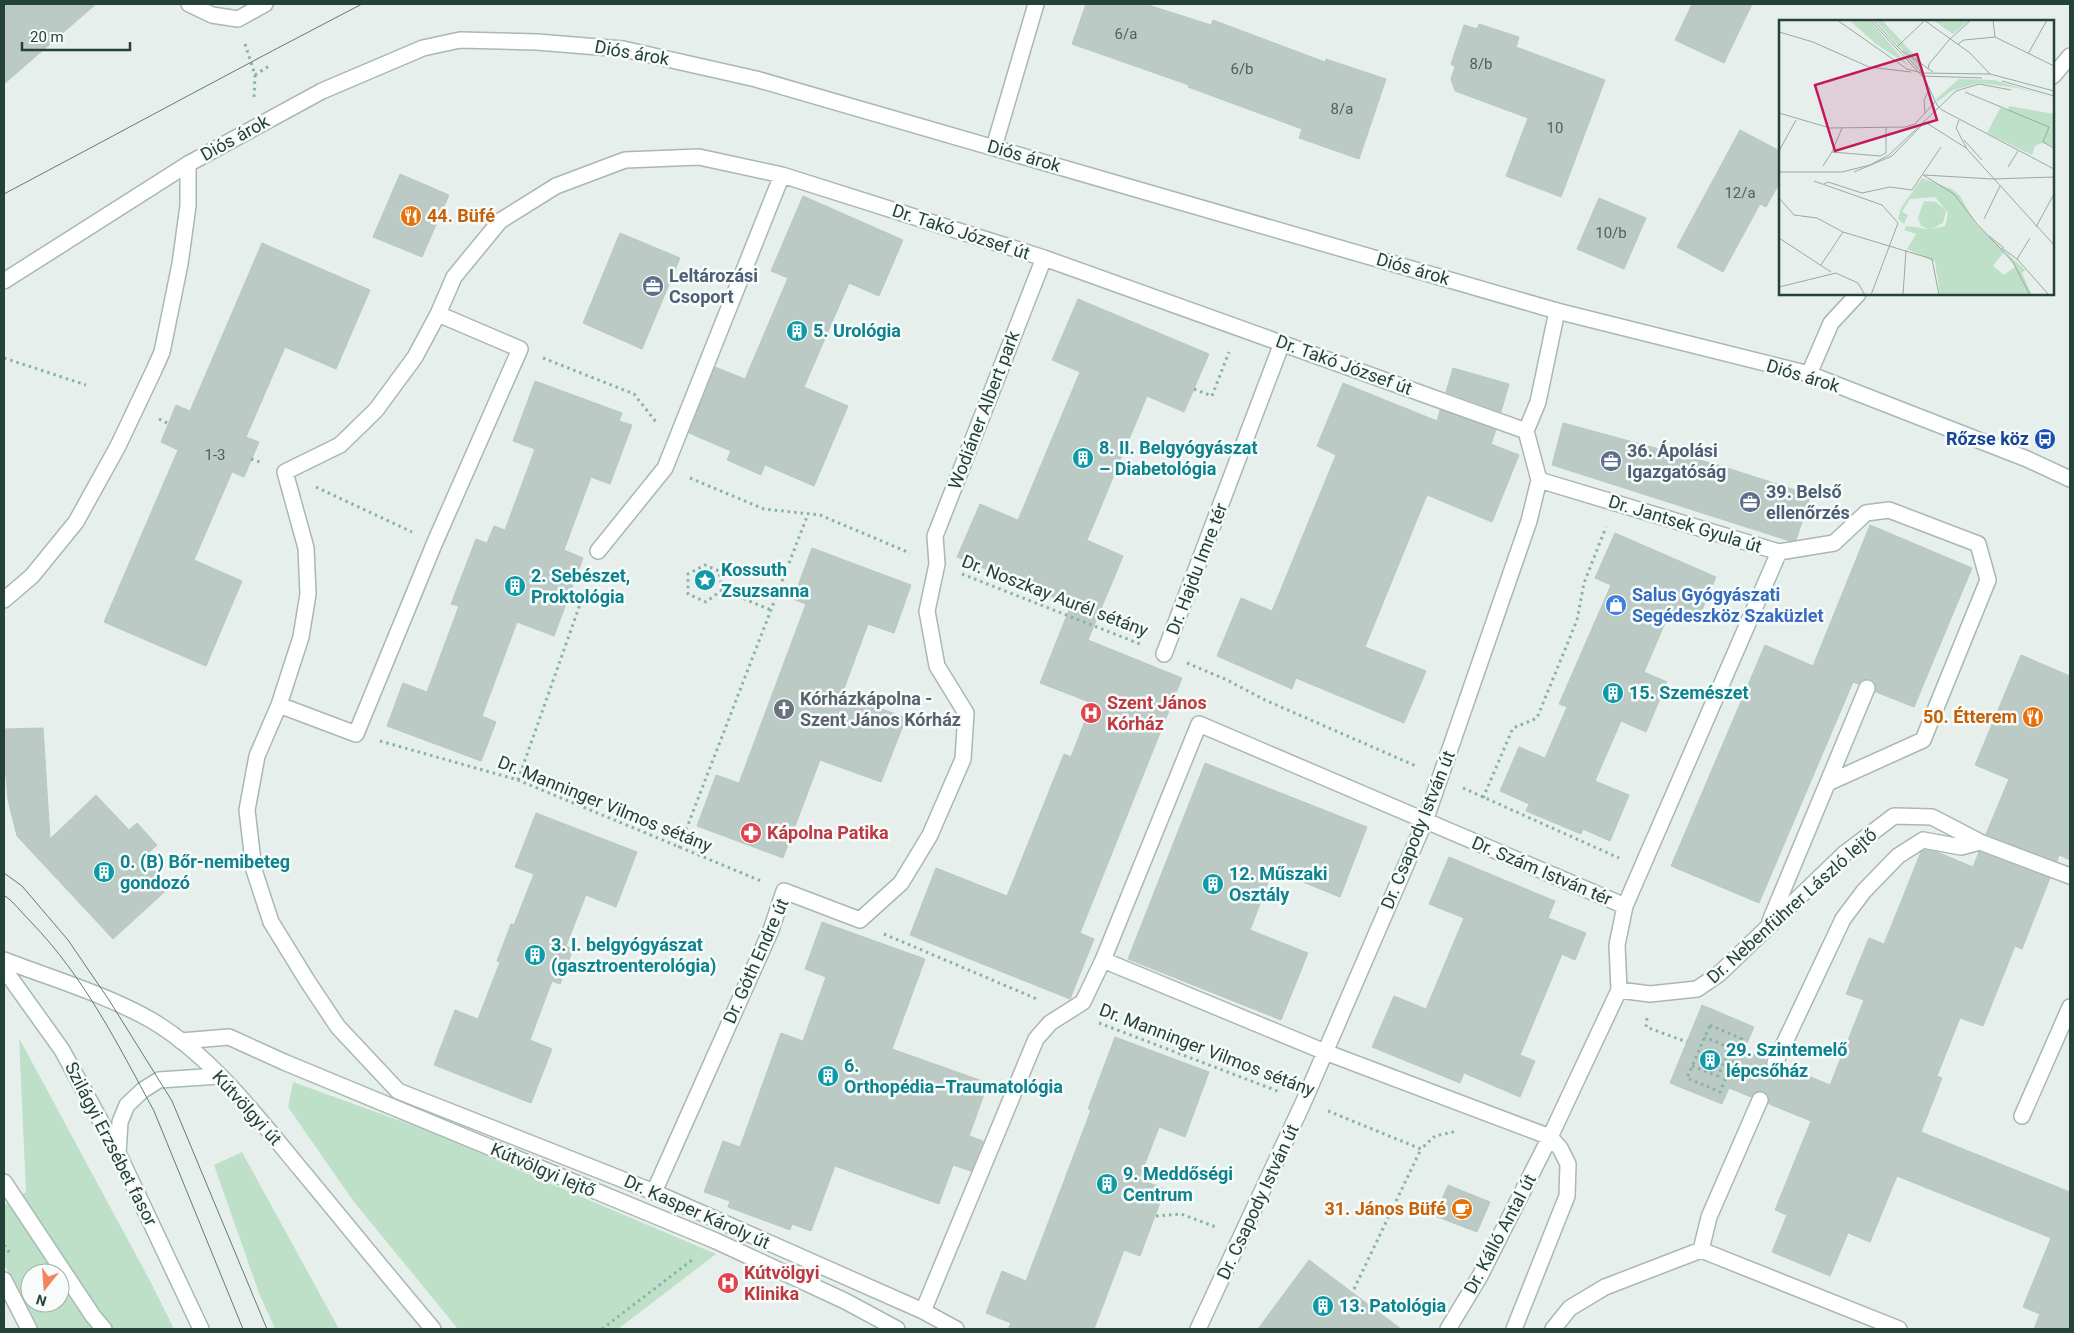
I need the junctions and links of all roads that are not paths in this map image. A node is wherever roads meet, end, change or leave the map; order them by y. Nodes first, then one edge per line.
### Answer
1 (189, 4) edge
2 (265, 4) edge
3 (1036, 4) edge
4 (2070, 56) edge
5 (2054, 75) edge
6 (994, 147) junction
7 (188, 164) junction
8 (782, 175) junction
9 (1044, 258) junction
10 (4, 281) edge
11 (1857, 295) edge
12 (1557, 311) junction
13 (438, 314) junction
14 (1282, 343) junction
15 (1809, 374) junction
16 (1526, 431) junction
17 (2070, 479) edge
18 (1538, 480) junction
19 (598, 551) dead end
20 (1779, 552) junction
21 (4, 600) edge
22 (1164, 654) road end
23 (1867, 688) dead end
24 (279, 705) junction
25 (1828, 782) junction
26 (1425, 821) junction
27 (1980, 842) junction
28 (2070, 876) edge
29 (1624, 906) junction
30 (860, 920) joint
31 (1767, 927) junction
32 (4, 960) edge
33 (1103, 960) junction
34 (4, 969) edge
35 (1619, 990) junction
36 (2070, 1007) edge
37 (181, 1041) junction
38 (1325, 1052) junction
39 (1775, 1063) dead end
40 (219, 1076) junction
41 (1760, 1100) dead end
42 (2022, 1116) dead end
43 (1550, 1137) junction
44 (118, 1153) junction
45 (4, 1168) edge
46 (5, 1183) edge
47 (654, 1192) junction
48 (1701, 1250) junction
49 (4, 1280) edge
50 (923, 1312) junction
51 (29, 1329) edge
52 (104, 1329) edge
53 (201, 1329) edge
54 (433, 1329) edge
55 (897, 1329) edge
56 (956, 1329) edge
57 (1198, 1329) edge
58 (1448, 1329) edge
59 (1514, 1329) edge
60 (1553, 1329) edge
61 (1899, 1329) edge

1 - 2 street
3 - 6 street
4 - 5 street
6 - 7 street, Diós árok
6 - 12 street, Diós árok
7 - 10 street, Diós árok
7 - 21 street
8 - 9 street, Dr. Takó József út
8 - 13 street, Dr. Takó József út
8 - 19 street
9 - 14 street, Dr. Takó József út
9 - 30 street, Wodiáner Albert park
11 - 15 street
12 - 15 street, Diós árok
12 - 16 street
13 - 24 street, Dr. Takó József út
13 - 24 street
14 - 16 street, Dr. Takó József út
14 - 22 street, Dr. Hajdu Imre tér
15 - 17 street, Diós árok
16 - 18 street, Dr. Csapody István út
18 - 20 street, Dr. Jantsek Gyula út
18 - 26 street, Dr. Csapody István út
20 - 25 street
20 - 29 street, Dr. Jantsek Gyula út
23 - 25 street
24 - 47 street, Dr. Kasper Károly út
25 - 31 street
26 - 29 street, Dr. Szám István tér
26 - 33 street, Dr. Szám István tér
26 - 38 street, Dr. Csapody István út
27 - 28 street, Dr. Nebenführer László lejtő
27 - 31 street, Dr. Nebenführer László lejtő
27 - 39 street
29 - 35 street, Dr. Szám István tér
30 - 47 street, Dr. Góth Endre út
31 - 35 street, Dr. Nebenführer László lejtő
32 - 37 street, Kútvölgyi út
33 - 38 street
33 - 50 street
34 - 44 street, Szilágyi Erzsébet fasor
35 - 43 street, Dr. Szám István tér
36 - 42 street
37 - 40 street, Kútvölgyi út
37 - 55 street, Kútvölgyi lejtő
38 - 43 street
38 - 57 street, Dr. Csapody István út
40 - 44 street
40 - 54 street, Kútvölgyi út
41 - 48 street
43 - 58 street, Dr. Kálló Antal út
43 - 59 street
44 - 53 street, Szilágyi Erzsébet fasor
45 - 46 street
46 - 52 street
47 - 50 street, Dr. Kasper Károly út
48 - 60 street
48 - 61 street
49 - 51 street
50 - 56 street, Dr. Kasper Károly út

